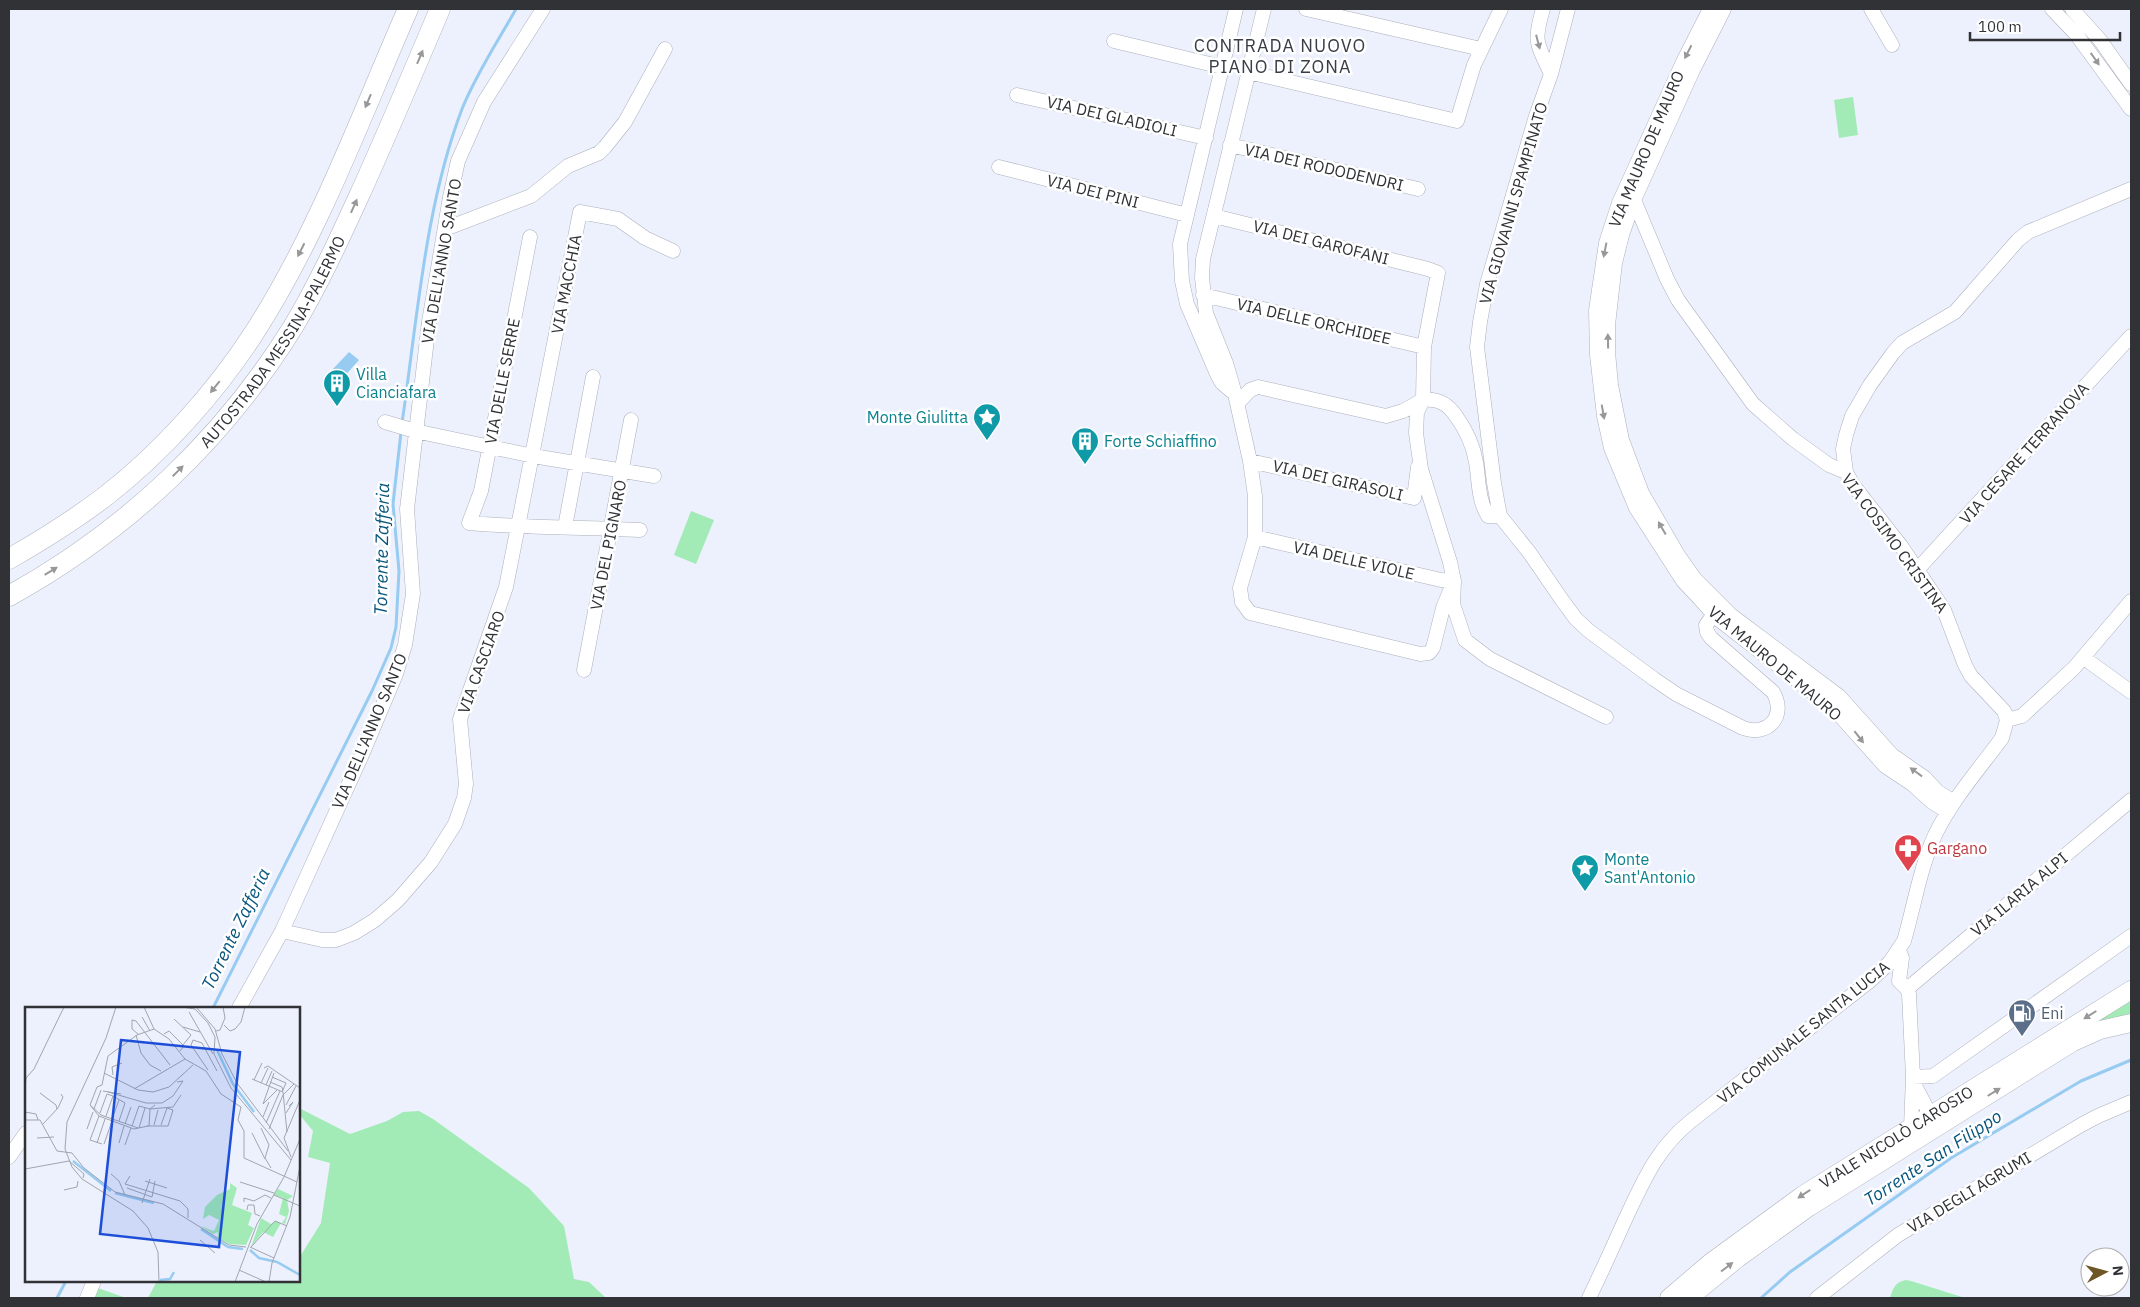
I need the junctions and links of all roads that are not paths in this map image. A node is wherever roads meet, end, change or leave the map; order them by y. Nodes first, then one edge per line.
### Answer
1 (408, 9) edge
2 (440, 9) edge
3 (543, 9) edge
4 (1236, 9) edge
5 (1264, 9) edge
6 (1306, 9) edge
7 (1501, 9) edge
8 (1543, 9) edge
9 (1568, 9) edge
10 (1710, 9) edge
11 (1724, 9) edge
12 (1871, 9) edge
13 (2052, 9) edge
14 (2072, 9) edge
15 (1114, 41) dead end
16 (1892, 45) dead end
17 (665, 49) dead end
18 (1481, 49) junction
19 (1222, 67) junction
20 (1248, 72) junction
21 (1551, 74) junction
22 (2131, 84) edge
23 (1017, 95) dead end
24 (2131, 109) edge
25 (1206, 138) junction
26 (1230, 145) junction
27 (999, 167) dead end
28 (1418, 189) dead end
29 (2131, 190) edge
30 (1628, 198) junction
31 (1187, 215) junction
32 (1214, 216) junction
33 (444, 229) junction
34 (530, 237) dead end
35 (672, 251) dead end
36 (1204, 295) junction
37 (2131, 336) edge
38 (1424, 348) junction
39 (593, 377) dead end
40 (1237, 398) junction
41 (1423, 400) junction
42 (631, 420) dead end
43 (389, 423) dead end
44 (413, 431) junction
45 (490, 446) junction
46 (1419, 455) junction
47 (533, 456) junction
48 (1250, 460) junction
49 (577, 463) junction
50 (622, 471) junction
51 (1846, 472) junction
52 (654, 476) dead end
53 (1500, 516) junction
54 (518, 527) junction
55 (565, 527) junction
56 (612, 529) junction
57 (640, 530) dead end
58 (1255, 537) junction
59 (9, 559) edge
60 (1917, 570) junction
61 (1454, 581) junction
62 (9, 596) edge
63 (2131, 601) edge
64 (1714, 614) junction
65 (2084, 658) junction
66 (584, 670) dead end
67 (2131, 692) edge
68 (1606, 717) dead end
69 (2007, 720) junction
70 (2131, 800) edge
71 (1951, 807) junction
72 (282, 931) junction
73 (2131, 936) edge
74 (1899, 950) junction
75 (1908, 989) junction
76 (2131, 990) edge
77 (240, 1007) edge
78 (2131, 1023) edge
79 (1913, 1080) junction
80 (2131, 1102) edge
81 (1934, 1122) junction
82 (1911, 1128) junction
83 (25, 1134) edge
84 (9, 1158) edge
85 (94, 1282) edge
86 (87, 1298) edge
87 (1589, 1298) edge
88 (1669, 1298) edge
89 (1690, 1298) edge
90 (1817, 1298) edge

1 -> 59 highway, AUTOSTRADA MESSINA-PALERMO
62 -> 2 highway, AUTOSTRADA MESSINA-PALERMO
3 - 33 street, VIA DELL'ANNO SANTO
4 - 19 street
5 - 20 street
6 - 18 street
7 - 18 street
8 -> 21 street
9 - 21 street, VIA GIOVANNI SPAMPINATO
10 -> 30 street, VIA MAURO DE MAURO
11 - 30 street, VIA MAURO DE MAURO
12 - 16 street
13 -> 24 street
14 - 22 street
15 - 19 street
17 - 33 street
18 - 20 street
19 - 25 street
20 - 26 street
21 - 53 street, VIA GIOVANNI SPAMPINATO
23 - 25 street, VIA DEI GLADIOLI
25 - 31 street
26 - 28 street, VIA DEI RODODENDRI
26 - 32 street
27 - 31 street, VIA DEI PINI
29 - 51 street
30 - 51 street, VIA COSIMO CRISTINA
30 -> 64 street, VIA MAURO DE MAURO
71 -> 30 street, VIA MAURO DE MAURO
31 - 40 street
32 - 36 street
32 - 38 street, VIA DEI GAROFANI
33 - 44 street, VIA DELL'ANNO SANTO
34 - 45 street, VIA DELLE SERRE
35 - 47 street, VIA MACCHIA
36 - 38 street, VIA DELLE ORCHIDEE
36 - 40 street
37 - 60 street, VIA CESARE TERRANOVA
38 - 41 street
39 - 49 street
40 - 41 street
40 - 48 street
41 - 46 street
41 - 53 street
42 - 50 street, VIA DEL PIGNARO
43 - 44 street
44 - 45 street
44 - 72 street, VIA DELL'ANNO SANTO
45 - 47 street
45 - 54 street, VIA DELLE SERRE
46 - 48 street, VIA DEI GIRASOLI
46 - 61 street
47 - 49 street
47 - 54 street, VIA CASCIARO
48 - 58 street
49 - 50 street
49 - 55 street
50 - 52 street
50 - 56 street, VIA DEL PIGNARO
51 - 60 street, VIA COSIMO CRISTINA
53 - 64 street, VIA GIOVANNI SPAMPINATO
54 - 55 street
54 - 72 street, VIA CASCIARO
55 - 56 street
56 - 57 street
56 - 66 street, VIA DEL PIGNARO
58 - 61 street, VIA DELLE VIOLE
58 - 61 street
60 - 69 street, VIA COSIMO CRISTINA
61 - 68 street
63 - 65 street
64 -> 71 street, VIA MAURO DE MAURO
65 - 67 street
65 - 69 street
69 - 71 street, VIA COMUNALE SANTA LUCIA
70 - 75 street, VIA ILARIA ALPI
71 - 74 street, VIA COMUNALE SANTA LUCIA
72 - 77 street, VIA DELL'ANNO SANTO
73 - 79 street
74 - 75 street
74 - 87 street, VIA COMUNALE SANTA LUCIA
75 - 79 street
76 -> 81 main road, VIALE NICOLÒ CAROSIO
81 -> 78 main road, VIALE NICOLÒ CAROSIO
79 - 81 street
79 - 82 street
80 - 90 street, VIA DEGLI AGRUMI
81 - 82 main road, VIALE NICOLÒ CAROSIO
89 -> 81 main road, VIALE NICOLÒ CAROSIO
82 -> 88 main road, VIALE NICOLÒ CAROSIO
83 - 84 street
85 - 86 street

